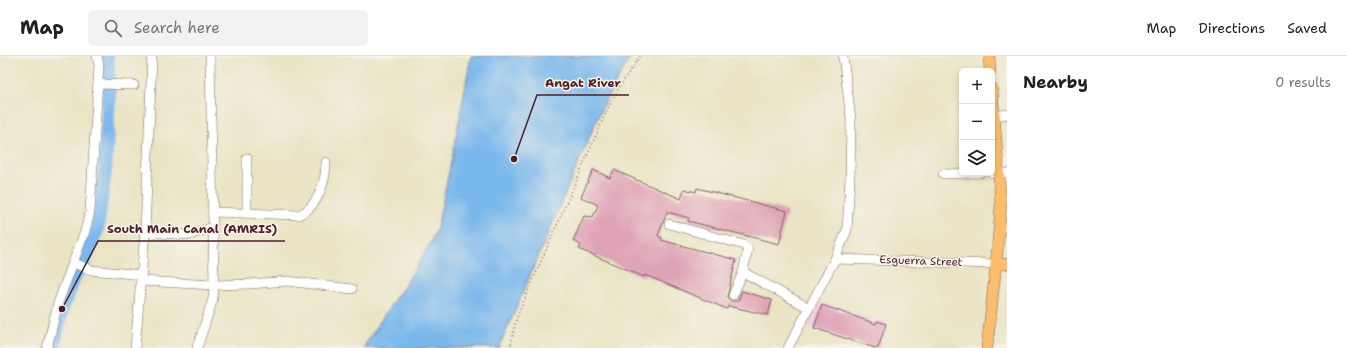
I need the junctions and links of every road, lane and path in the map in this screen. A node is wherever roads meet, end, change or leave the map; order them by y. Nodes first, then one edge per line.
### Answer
1 (98, 56) edge
2 (152, 56) edge
3 (210, 56) edge
4 (640, 56) edge
5 (843, 56) edge
6 (989, 56) edge
7 (990, 68) edge
8 (105, 85) junction
9 (134, 85) dead end
10 (1007, 114) edge
11 (995, 116) joint
12 (247, 158) dead end
13 (326, 162) dead end
14 (999, 173) edge
15 (943, 174) dead end
16 (959, 174) edge
17 (213, 212) junction
18 (247, 213) junction
19 (669, 224) dead end
20 (1003, 227) edge
21 (213, 228) junction
22 (145, 232) junction
23 (836, 259) junction
24 (76, 264) junction
25 (1002, 264) edge
26 (743, 272) junction
27 (142, 278) junction
28 (214, 284) junction
29 (352, 289) dead end
30 (733, 295) dead end
31 (809, 308) junction
32 (47, 348) edge
33 (134, 348) edge
34 (197, 348) edge
35 (510, 348) edge
36 (788, 348) edge
37 (987, 348) edge

1 - 8 street
2 - 22 street
3 - 17 street
4 - 35 path
5 - 23 street
6 - 7 main road
8 - 9 street
8 - 24 street
10 - 11 street
11 - 14 main road
12 - 18 street
13 - 18 street
14 - 20 main road
15 - 16 street
17 - 18 street
17 - 21 street
19 - 26 street
20 - 25 main road
21 - 22 street
21 - 28 street
22 - 27 street
23 - 25 street, Esguerra Street
23 - 31 street
24 - 27 street
24 - 32 street
25 - 37 main road
26 - 30 street
26 - 31 street
27 - 28 street
27 - 33 street
28 - 29 street
28 - 34 street
31 - 36 street

